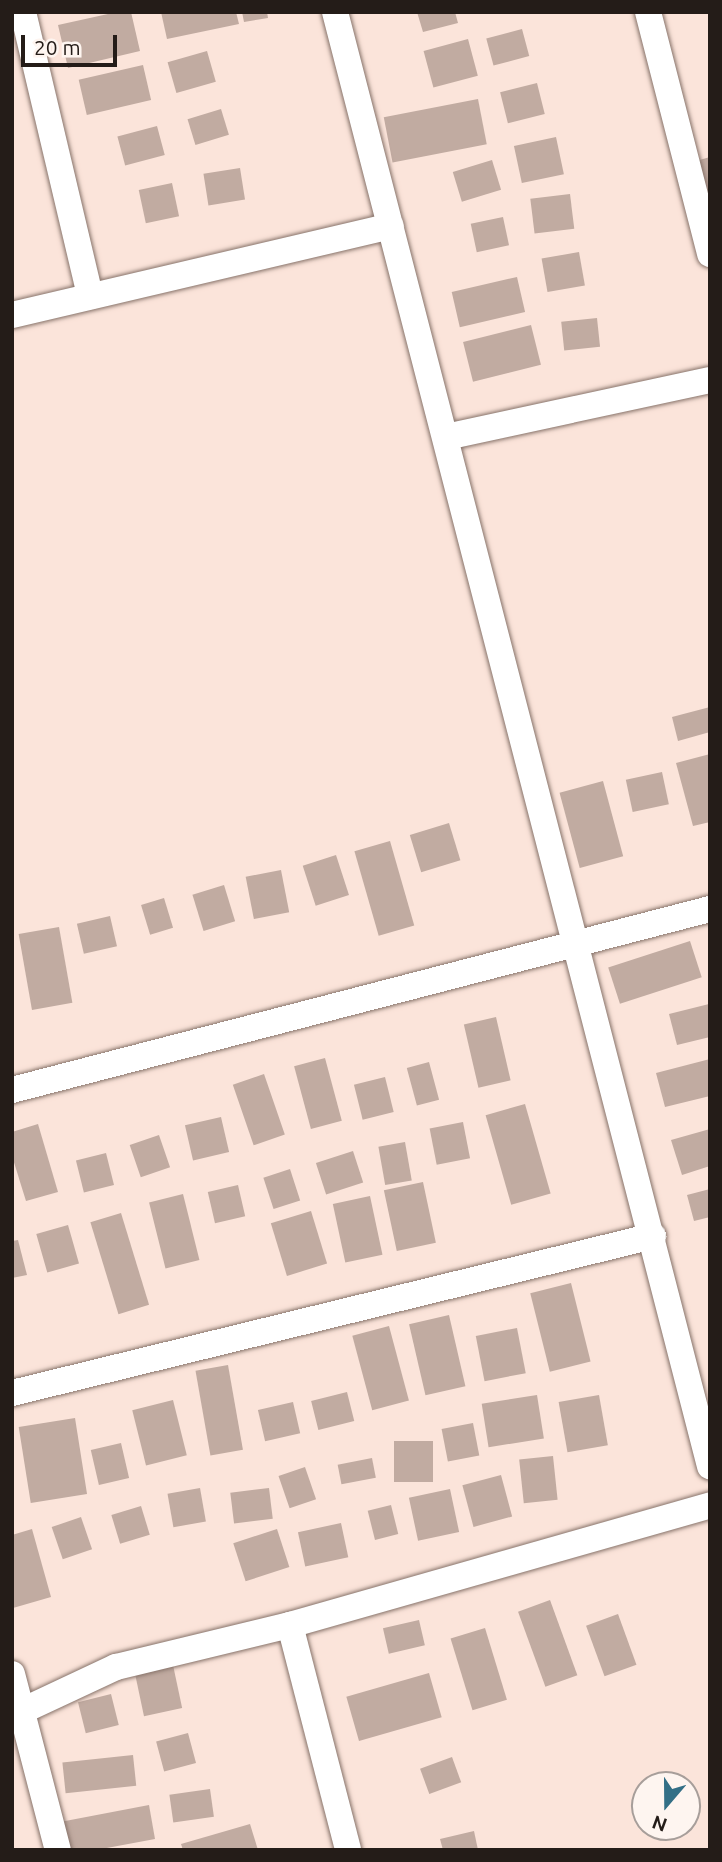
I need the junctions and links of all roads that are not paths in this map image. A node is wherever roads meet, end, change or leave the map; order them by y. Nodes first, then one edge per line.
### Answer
1 (23, 12) edge
2 (335, 12) edge
3 (649, 12) edge
4 (391, 226) junction
5 (710, 254) edge
6 (90, 296) junction
7 (12, 315) edge
8 (710, 380) edge
9 (446, 437) junction
10 (710, 909) edge
11 (576, 942) junction
12 (12, 1090) edge
13 (653, 1236) junction
14 (12, 1393) edge
15 (710, 1466) edge
16 (710, 1505) edge
17 (290, 1625) junction
18 (12, 1674) edge
19 (22, 1711) junction
20 (58, 1850) edge
21 (348, 1850) edge

1 - 6 street
2 - 4 street
3 - 5 street
4 - 6 street
4 - 9 street
6 - 7 street
8 - 9 street
9 - 11 street
10 - 11 street
11 - 12 street
11 - 13 street
13 - 14 street
13 - 15 street
16 - 17 street
17 - 19 street
17 - 21 street
18 - 19 street
19 - 20 street

